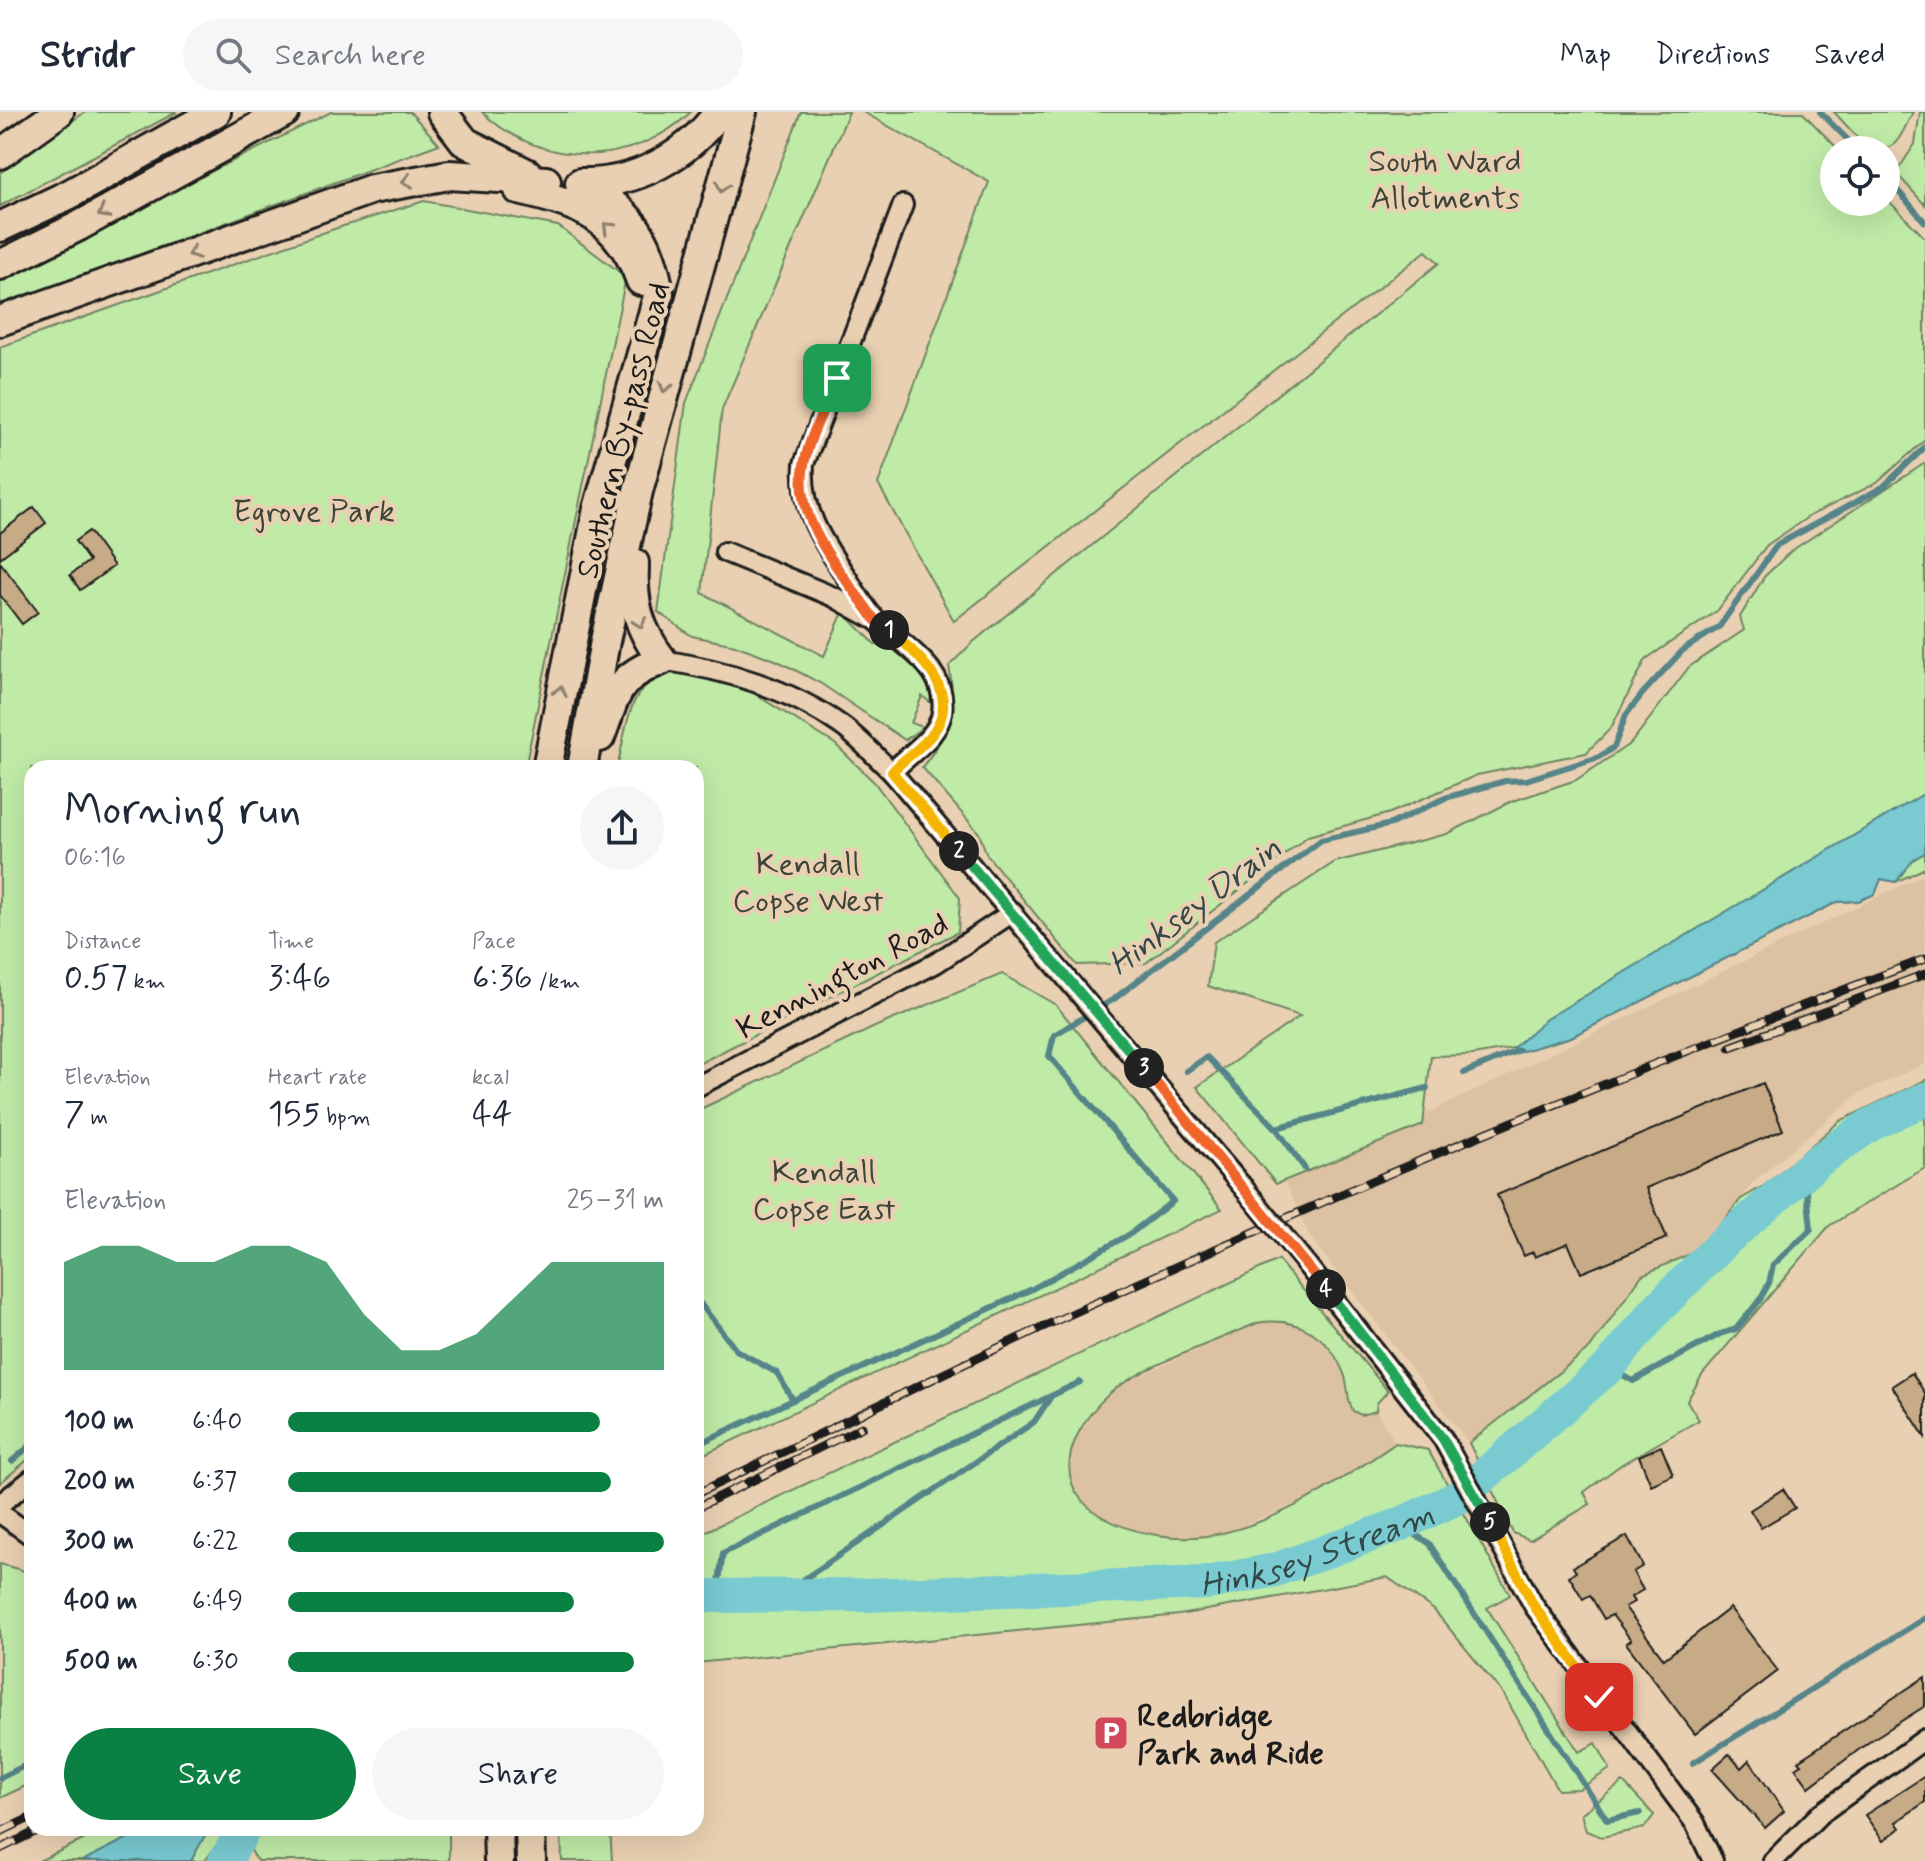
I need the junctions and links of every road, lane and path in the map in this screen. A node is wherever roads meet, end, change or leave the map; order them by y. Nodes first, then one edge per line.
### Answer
1 (59, 112) edge
2 (216, 112) edge
3 (285, 112) edge
4 (442, 112) edge
5 (719, 112) edge
6 (742, 112) edge
7 (0, 154) edge
8 (484, 177) junction
9 (546, 181) junction
10 (585, 184) junction
11 (903, 205) dead end
12 (0, 227) edge
13 (0, 265) edge
14 (0, 321) edge
15 (641, 350) junction
16 (638, 491) junction
17 (725, 552) dead end
18 (875, 620) junction
19 (662, 660) junction
20 (549, 760) edge
21 (586, 760) edge
22 (588, 760) edge
23 (892, 772) junction
24 (1013, 912) junction
25 (704, 1083) edge
26 (24, 1485) edge
27 (0, 1504) edge
28 (0, 1513) edge
29 (24, 1530) edge
30 (1925, 1739) edge
31 (498, 1836) edge
32 (530, 1836) edge
33 (499, 1861) edge
34 (531, 1861) edge
35 (1713, 1861) edge
36 (1773, 1861) edge

1 - 7 highway
2 - 12 highway
3 -> 13 highway
4 - 9 highway
5 - 10 highway
6 -> 16 highway, Southern By-pass Road
8 - 9 highway
8 -> 14 highway
15 -> 8 highway
9 - 10 highway
10 - 15 highway, Southern By-pass Road
11 - 18 street
20 -> 15 highway, Southern By-pass Road
16 -> 19 highway
16 - 21 highway, Southern By-pass Road
17 - 18 street
18 - 23 street
19 - 22 highway
19 - 23 street
23 - 24 street
24 - 25 street, Kennington Road
24 - 35 street, bridge
26 - 27 street
28 - 29 street
30 - 36 street
31 - 33 highway
32 - 34 highway

